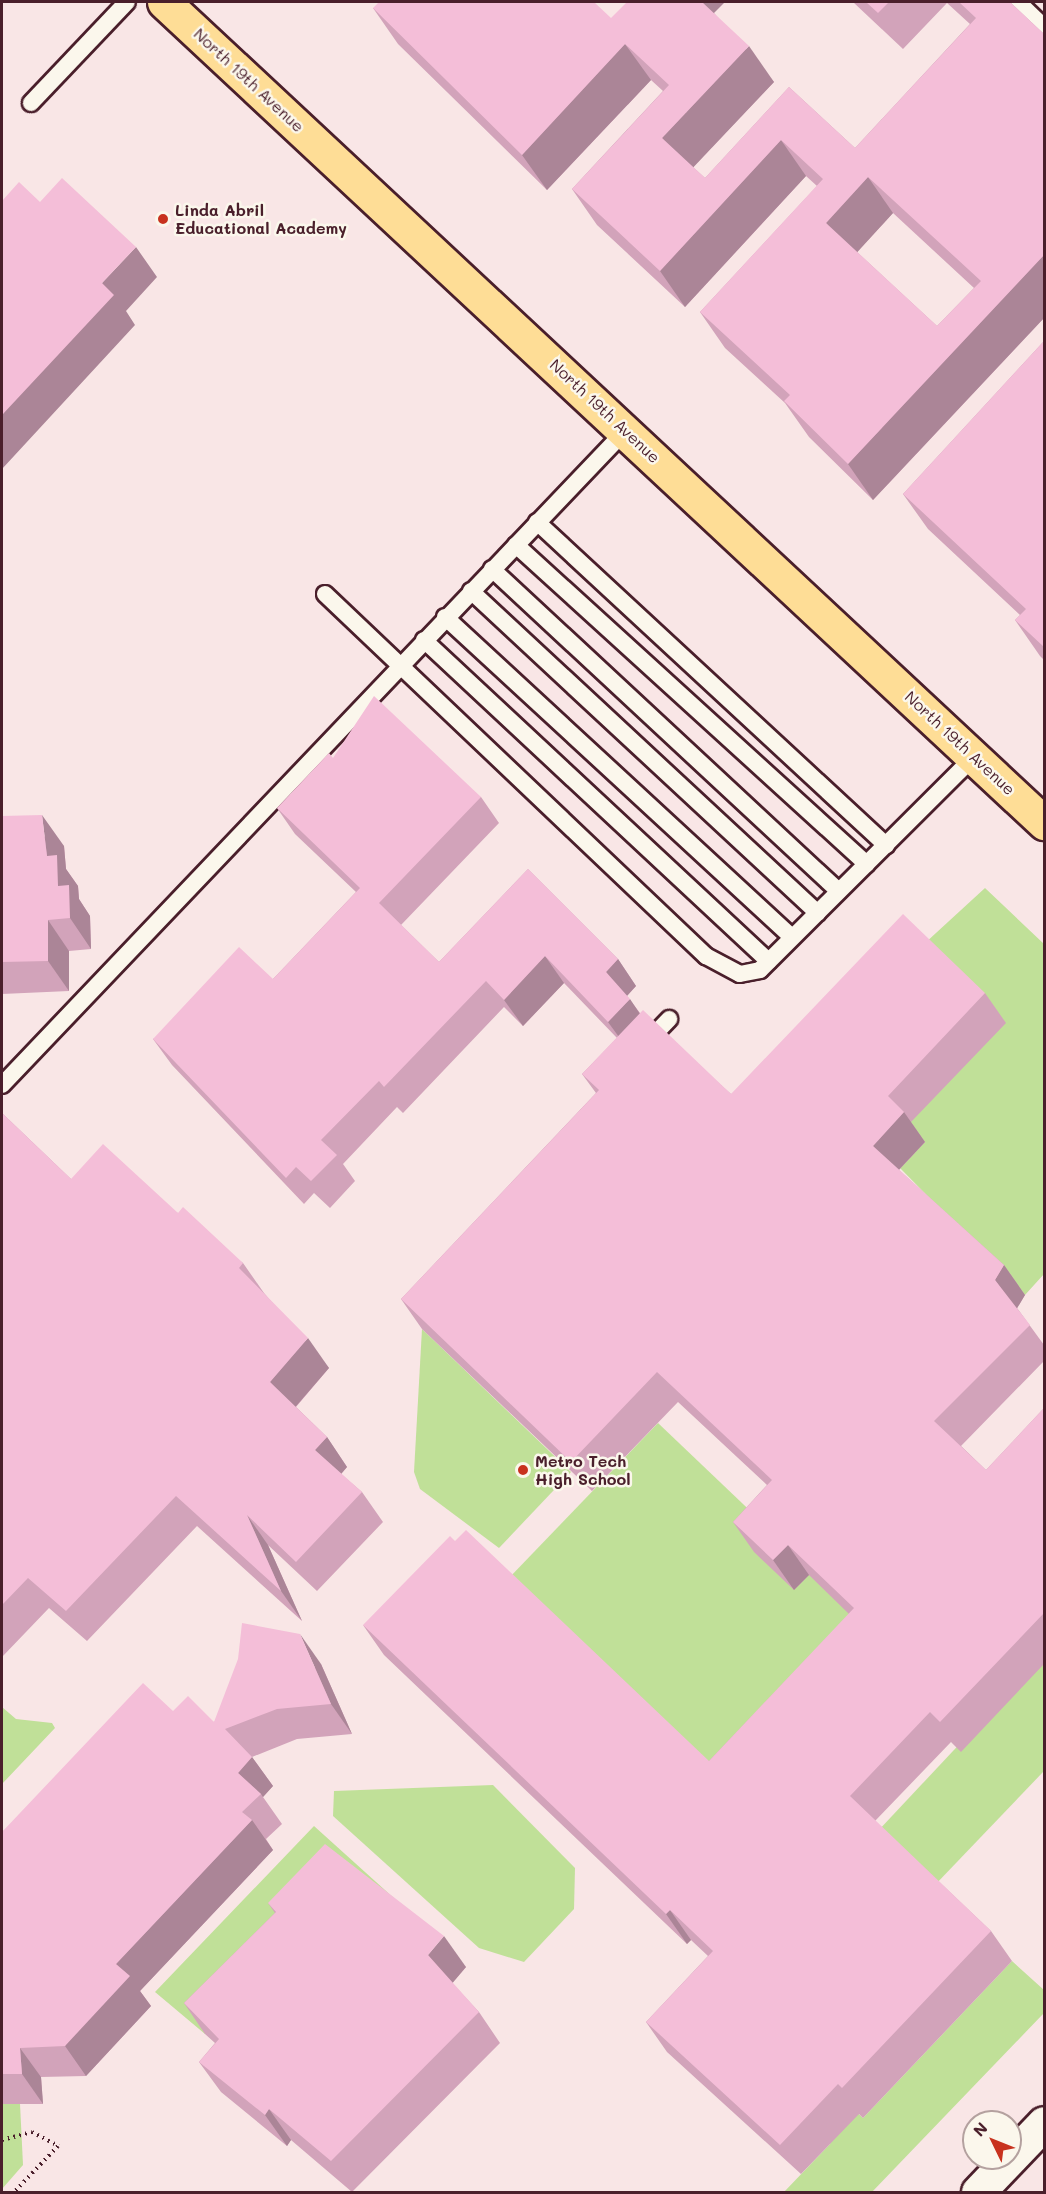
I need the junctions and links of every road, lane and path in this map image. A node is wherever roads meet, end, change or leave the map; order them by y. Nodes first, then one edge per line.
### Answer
1 (127, 2) edge
2 (164, 2) edge
3 (1018, 2) edge
4 (1044, 27) edge
5 (31, 103) dead end
6 (626, 430) junction
7 (537, 522) junction
8 (516, 545) junction
9 (492, 569) junction
10 (471, 591) junction
11 (325, 594) dead end
12 (445, 617) junction
13 (424, 640) junction
14 (401, 664) junction
15 (975, 756) junction
16 (1044, 823) edge
17 (885, 845) junction
18 (866, 864) junction
19 (839, 891) junction
20 (817, 913) junction
21 (792, 937) junction
22 (768, 961) junction
23 (669, 1019) dead end
24 (636, 1054) edge
25 (2, 1085) edge
26 (1044, 2124) edge
27 (2, 2140) edge
28 (14, 2193) edge
29 (978, 2193) edge

1 - 5 lane
2 - 6 main road, North 19th Avenue
3 - 4 lane
6 - 7 lane
6 - 15 main road, North 19th Avenue
7 - 8 lane
7 - 17 lane
8 - 9 lane
8 - 18 lane
9 - 10 lane
9 - 19 lane
10 - 12 lane
10 - 20 lane
11 - 14 lane
12 - 13 lane
12 - 21 lane
13 - 14 lane
13 - 22 lane
14 - 22 lane
14 - 25 lane
15 - 16 main road, North 19th Avenue
15 - 17 lane
17 - 18 lane
18 - 19 lane
19 - 20 lane
20 - 21 lane
21 - 22 lane
23 - 24 lane
26 - 29 main road
27 - 28 path

